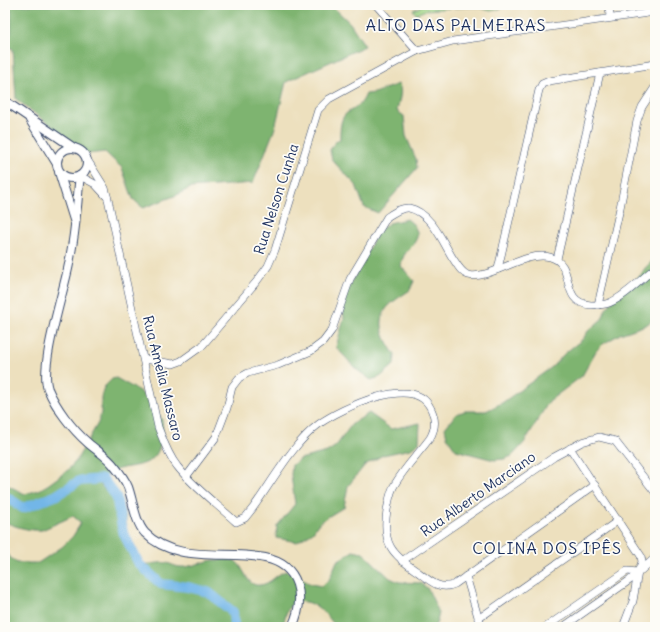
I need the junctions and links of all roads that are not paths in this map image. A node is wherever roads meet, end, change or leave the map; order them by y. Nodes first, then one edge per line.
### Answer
1 (376, 5) edge
2 (609, 5) edge
3 (654, 5) edge
4 (653, 12) edge
5 (610, 18) junction
6 (417, 51) junction
7 (655, 64) edge
8 (600, 73) junction
9 (654, 91) edge
10 (5, 101) edge
11 (28, 116) junction
12 (74, 148) junction
13 (85, 156) junction
14 (58, 166) junction
15 (80, 176) junction
16 (108, 198) junction
17 (75, 223) junction
18 (557, 259) junction
19 (655, 268) edge
20 (498, 269) junction
21 (598, 305) junction
22 (144, 359) junction
23 (570, 448) junction
24 (186, 477) junction
25 (595, 485) junction
26 (655, 492) edge
27 (619, 520) junction
28 (655, 558) edge
29 (402, 561) junction
30 (638, 572) junction
31 (466, 576) junction
32 (478, 619) junction
33 (292, 627) edge
34 (481, 627) edge
35 (546, 627) edge
36 (563, 627) edge
37 (623, 627) edge

1 - 6 street
2 - 5 street
3 - 4 street
4 - 5 street
5 - 6 street
6 - 22 street, Rua Nelson Cunha
7 - 8 street
8 - 18 street
8 - 20 street
9 - 21 street
10 - 11 street
11 - 12 street
11 - 14 street
12 - 13 street
12 - 14 street
13 - 15 street
13 - 16 street, Rua Amelia Massaro
14 - 15 street
14 - 17 street
15 - 16 street
15 - 17 street
16 - 22 street, Rua Amelia Massaro
17 - 33 street
18 - 20 street
18 - 21 street
19 - 21 street
20 - 24 street
22 - 24 street, Rua Amelia Massaro
23 - 25 street
23 - 26 street, Rua Alberto Marciano
23 - 29 street, Rua Alberto Marciano
24 - 29 street, Rua Amelia Massaro
25 - 27 street
25 - 31 street
27 - 30 street
27 - 32 street
28 - 30 street
29 - 31 street
30 - 35 street
30 - 36 street
30 - 37 street
31 - 32 street
32 - 34 street

